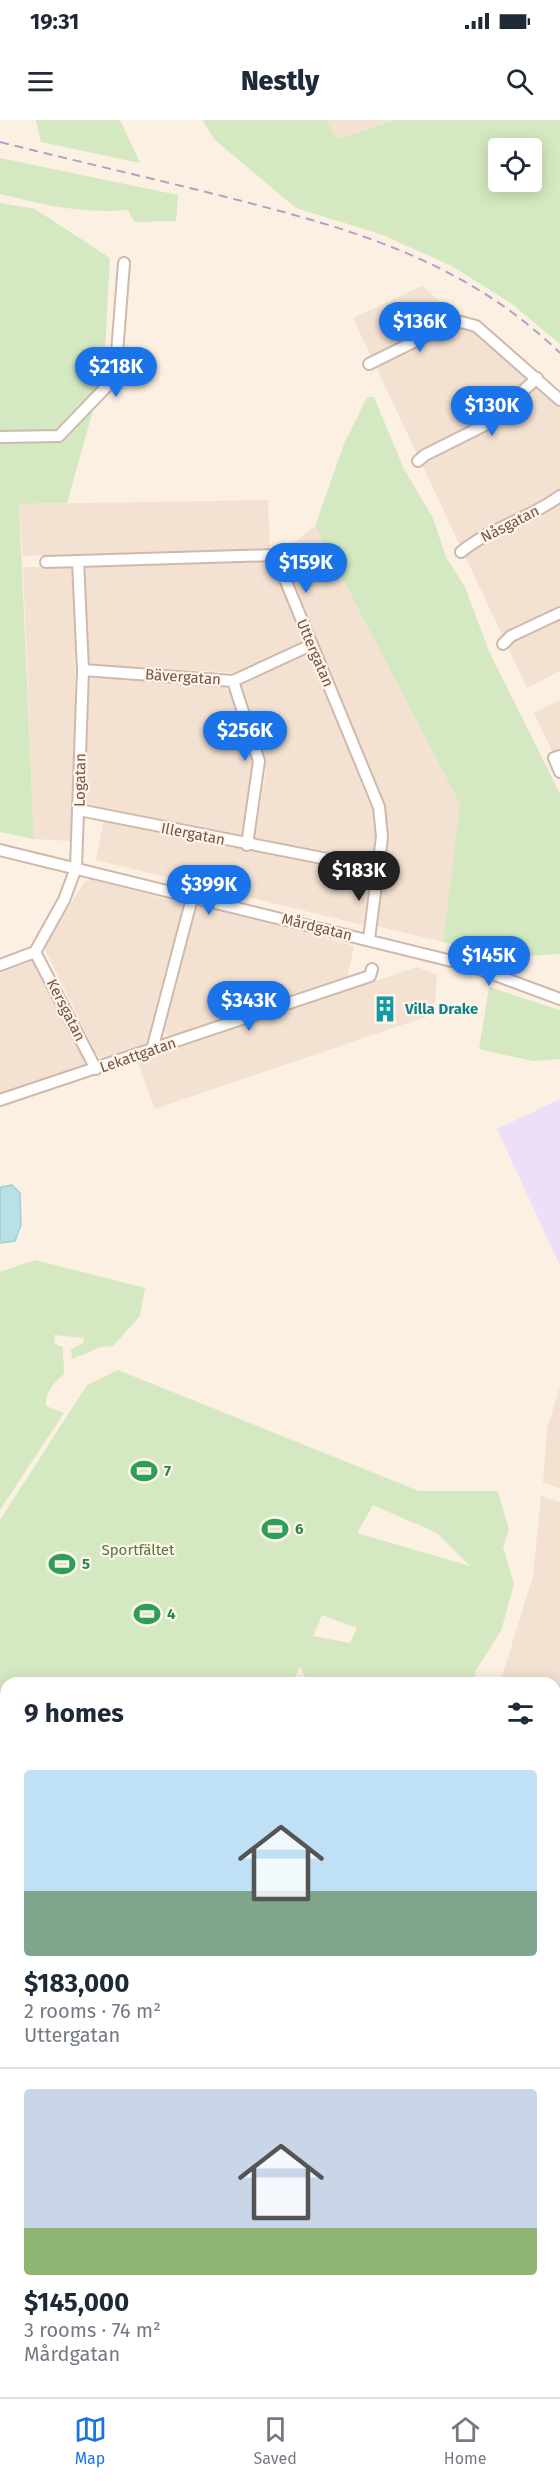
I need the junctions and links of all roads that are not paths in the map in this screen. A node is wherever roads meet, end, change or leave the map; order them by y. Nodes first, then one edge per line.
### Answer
1 (124, 262) dead end
2 (369, 364) dead end
3 (537, 378) junction
4 (560, 400) edge
5 (0, 437) edge
6 (418, 461) dead end
7 (560, 496) edge
8 (461, 552) dead end
9 (78, 561) junction
10 (46, 562) dead end
11 (560, 613) edge
12 (503, 644) dead end
13 (311, 645) junction
14 (83, 670) junction
15 (233, 681) junction
16 (557, 757) edge
17 (560, 772) edge
18 (79, 810) junction
19 (247, 845) junction
20 (0, 850) edge
21 (76, 868) junction
22 (378, 869) junction
23 (192, 898) junction
24 (369, 939) junction
25 (35, 952) junction
26 (0, 965) edge
27 (372, 969) dead end
28 (560, 999) edge
29 (152, 1050) junction
30 (96, 1069) junction
31 (0, 1101) edge

1 - 5 street
2 - 3 street
3 - 4 street
3 - 6 street
7 - 8 street, Nåsgatan
9 - 10 street, Uttergatan
9 - 13 street, Uttergatan
9 - 14 street, Logatan
11 - 12 street
13 - 15 street, Bävergatan
13 - 22 street, Uttergatan
14 - 15 street, Bävergatan
14 - 18 street, Logatan
15 - 19 street
16 - 17 street
18 - 19 street, Illergatan
18 - 21 street, Logatan
19 - 22 street, Illergatan
20 - 21 street, Mårdgatan
21 - 23 street, Mårdgatan
21 - 25 street, Logatan
22 - 24 street, Uttergatan
23 - 24 street, Mårdgatan
23 - 29 street
24 - 28 street, Mårdgatan
25 - 26 street
25 - 30 street, Kersgatan
27 - 29 street, Lekattgatan
29 - 30 street, Lekattgatan
30 - 31 street, Lekattgatan

